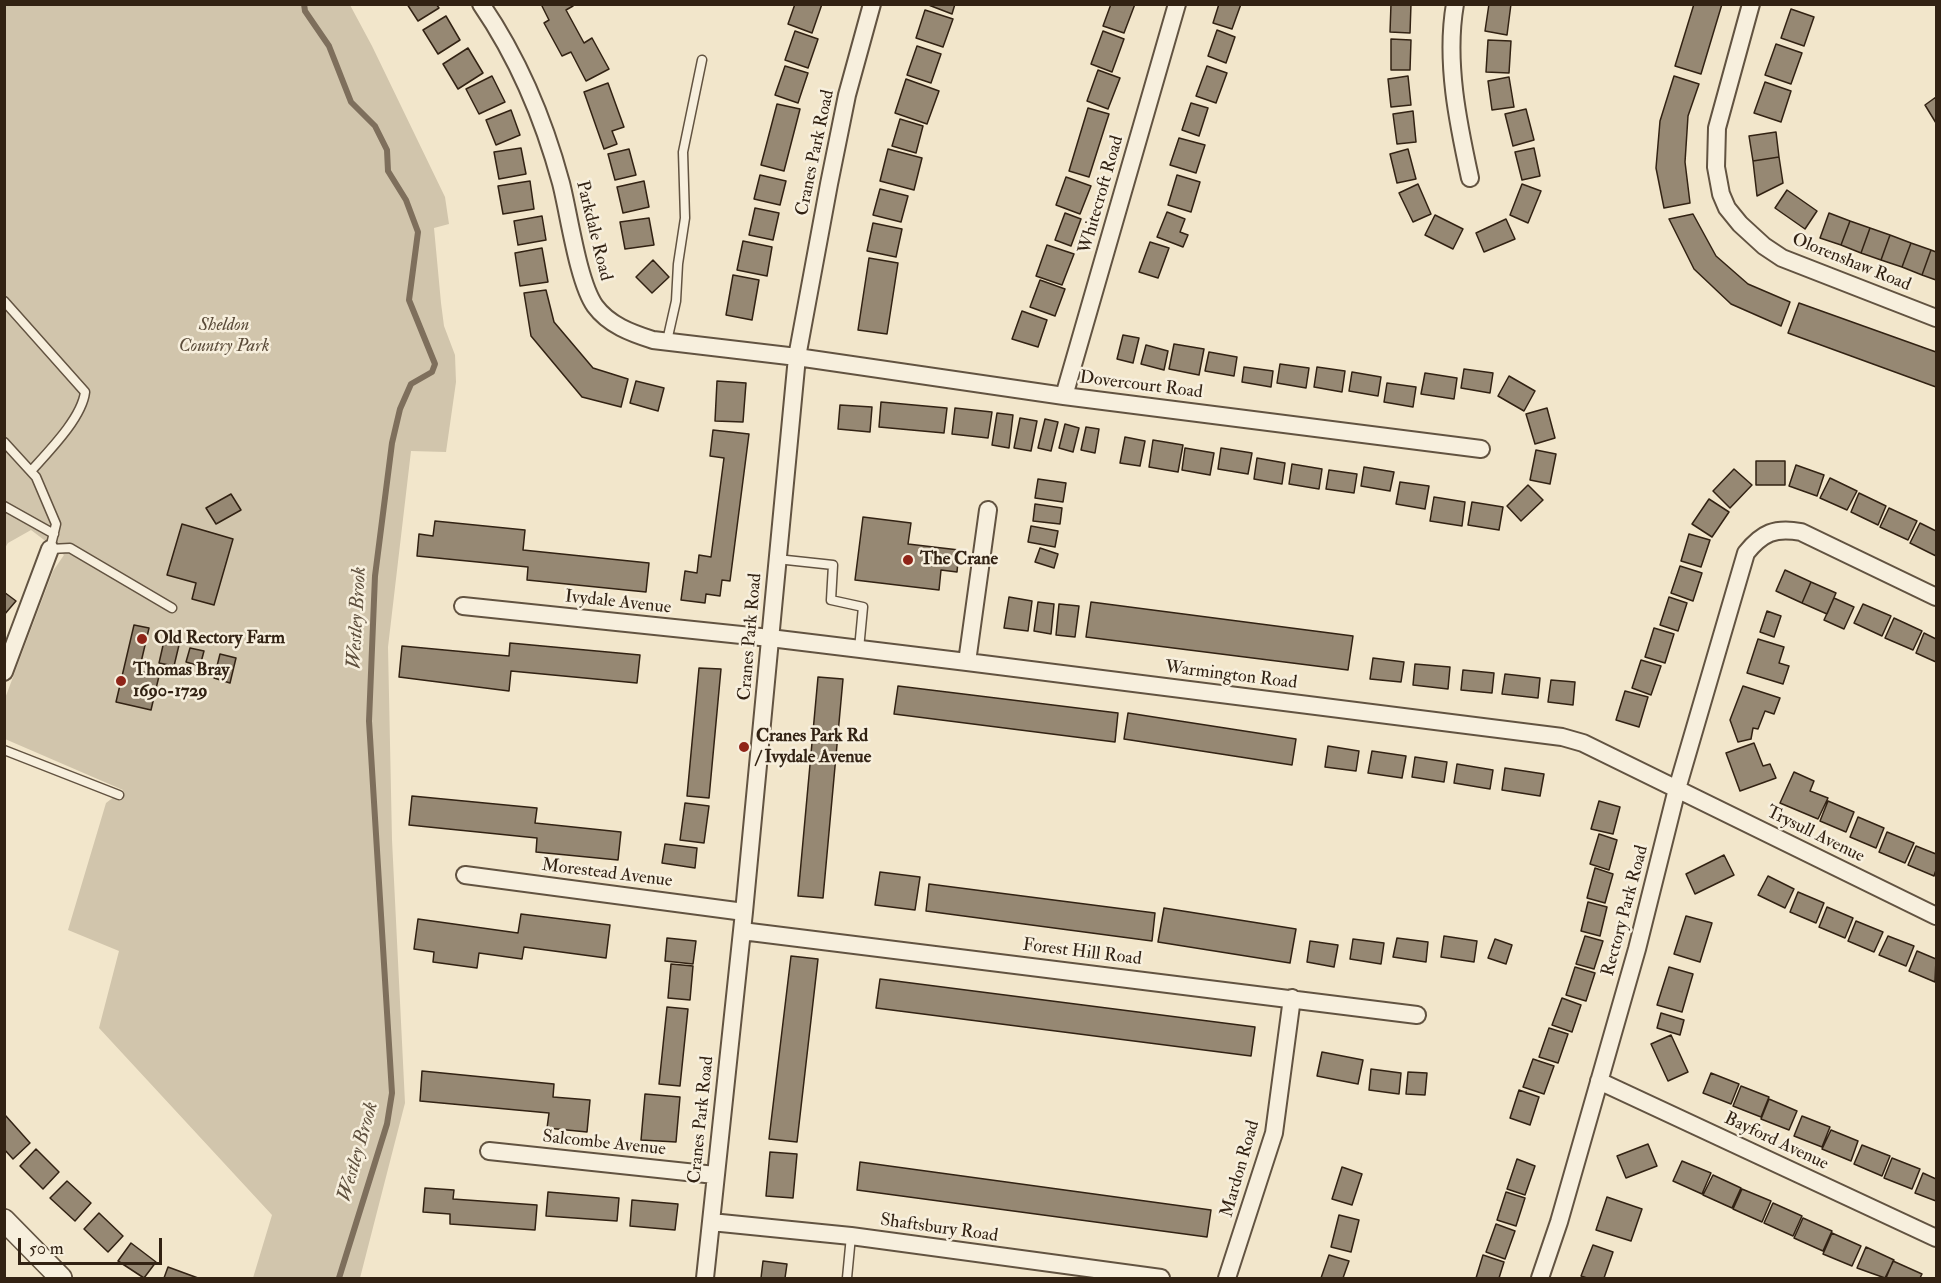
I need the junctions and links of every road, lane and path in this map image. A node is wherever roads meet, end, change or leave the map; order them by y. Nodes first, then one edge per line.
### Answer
1 (481, 4) edge
2 (872, 4) edge
3 (1177, 4) edge
4 (1455, 4) edge
5 (1751, 4) edge
6 (702, 60) dead end
7 (1470, 178) dead end
8 (4, 301) edge
9 (1936, 318) edge
10 (667, 341) junction
11 (797, 357) junction
12 (1064, 396) junction
13 (4, 442) edge
14 (1481, 449) dead end
15 (31, 471) junction
16 (4, 506) edge
17 (988, 510) dead end
18 (52, 541) junction
19 (777, 559) junction
20 (1936, 597) edge
21 (463, 606) dead end
22 (172, 608) dead end
23 (770, 638) junction
24 (859, 649) junction
25 (967, 662) junction
26 (4, 672) edge
27 (4, 750) edge
28 (1677, 789) junction
29 (119, 795) dead end
30 (465, 875) dead end
31 (744, 912) junction
32 (1936, 916) edge
33 (742, 931) junction
34 (1292, 998) junction
35 (1417, 1015) dead end
36 (1599, 1081) junction
37 (489, 1151) dead end
38 (715, 1175) junction
39 (4, 1220) edge
40 (711, 1221) junction
41 (852, 1236) junction
42 (1936, 1238) edge
43 (61, 1278) edge
44 (705, 1278) edge
45 (848, 1278) edge
46 (1161, 1278) edge
47 (1227, 1278) edge
48 (1540, 1278) edge

1 - 10 street, Parkdale Road
2 - 11 street, Cranes Park Road
3 - 12 street, Whitecroft Road
4 - 7 street
5 - 9 street, Olorenshaw Road
6 - 10 lane
8 - 15 lane
10 - 11 street, Parkdale Road
11 - 12 street, Dovercourt Road
11 - 19 street, Cranes Park Road
12 - 14 street, Dovercourt Road
13 - 15 lane
15 - 18 lane
16 - 18 lane
17 - 25 street
18 - 22 lane
18 - 26 street
19 - 23 street, Cranes Park Road
19 - 24 lane
20 - 28 street, Rectory Park Road
21 - 23 street, Ivydale Avenue
23 - 24 street, Warmington Road
23 - 31 street, Cranes Park Road
24 - 25 street, Warmington Road
25 - 28 street, Warmington Road
27 - 29 lane
28 - 32 street, Trysull Avenue
28 - 36 street, Rectory Park Road
30 - 31 street, Morestead Avenue
31 - 33 street, Cranes Park Road
33 - 34 street, Forest Hill Road
33 - 38 street, Cranes Park Road
34 - 35 street, Forest Hill Road
34 - 47 street, Mardon Road
36 - 42 street, Bayford Avenue
36 - 48 street, Rectory Park Road
37 - 38 street, Salcombe Avenue
38 - 40 street, Cranes Park Road
39 - 43 street
40 - 41 street, Shaftsbury Road
40 - 44 street, Cranes Park Road
41 - 45 lane
41 - 46 street, Shaftsbury Road

